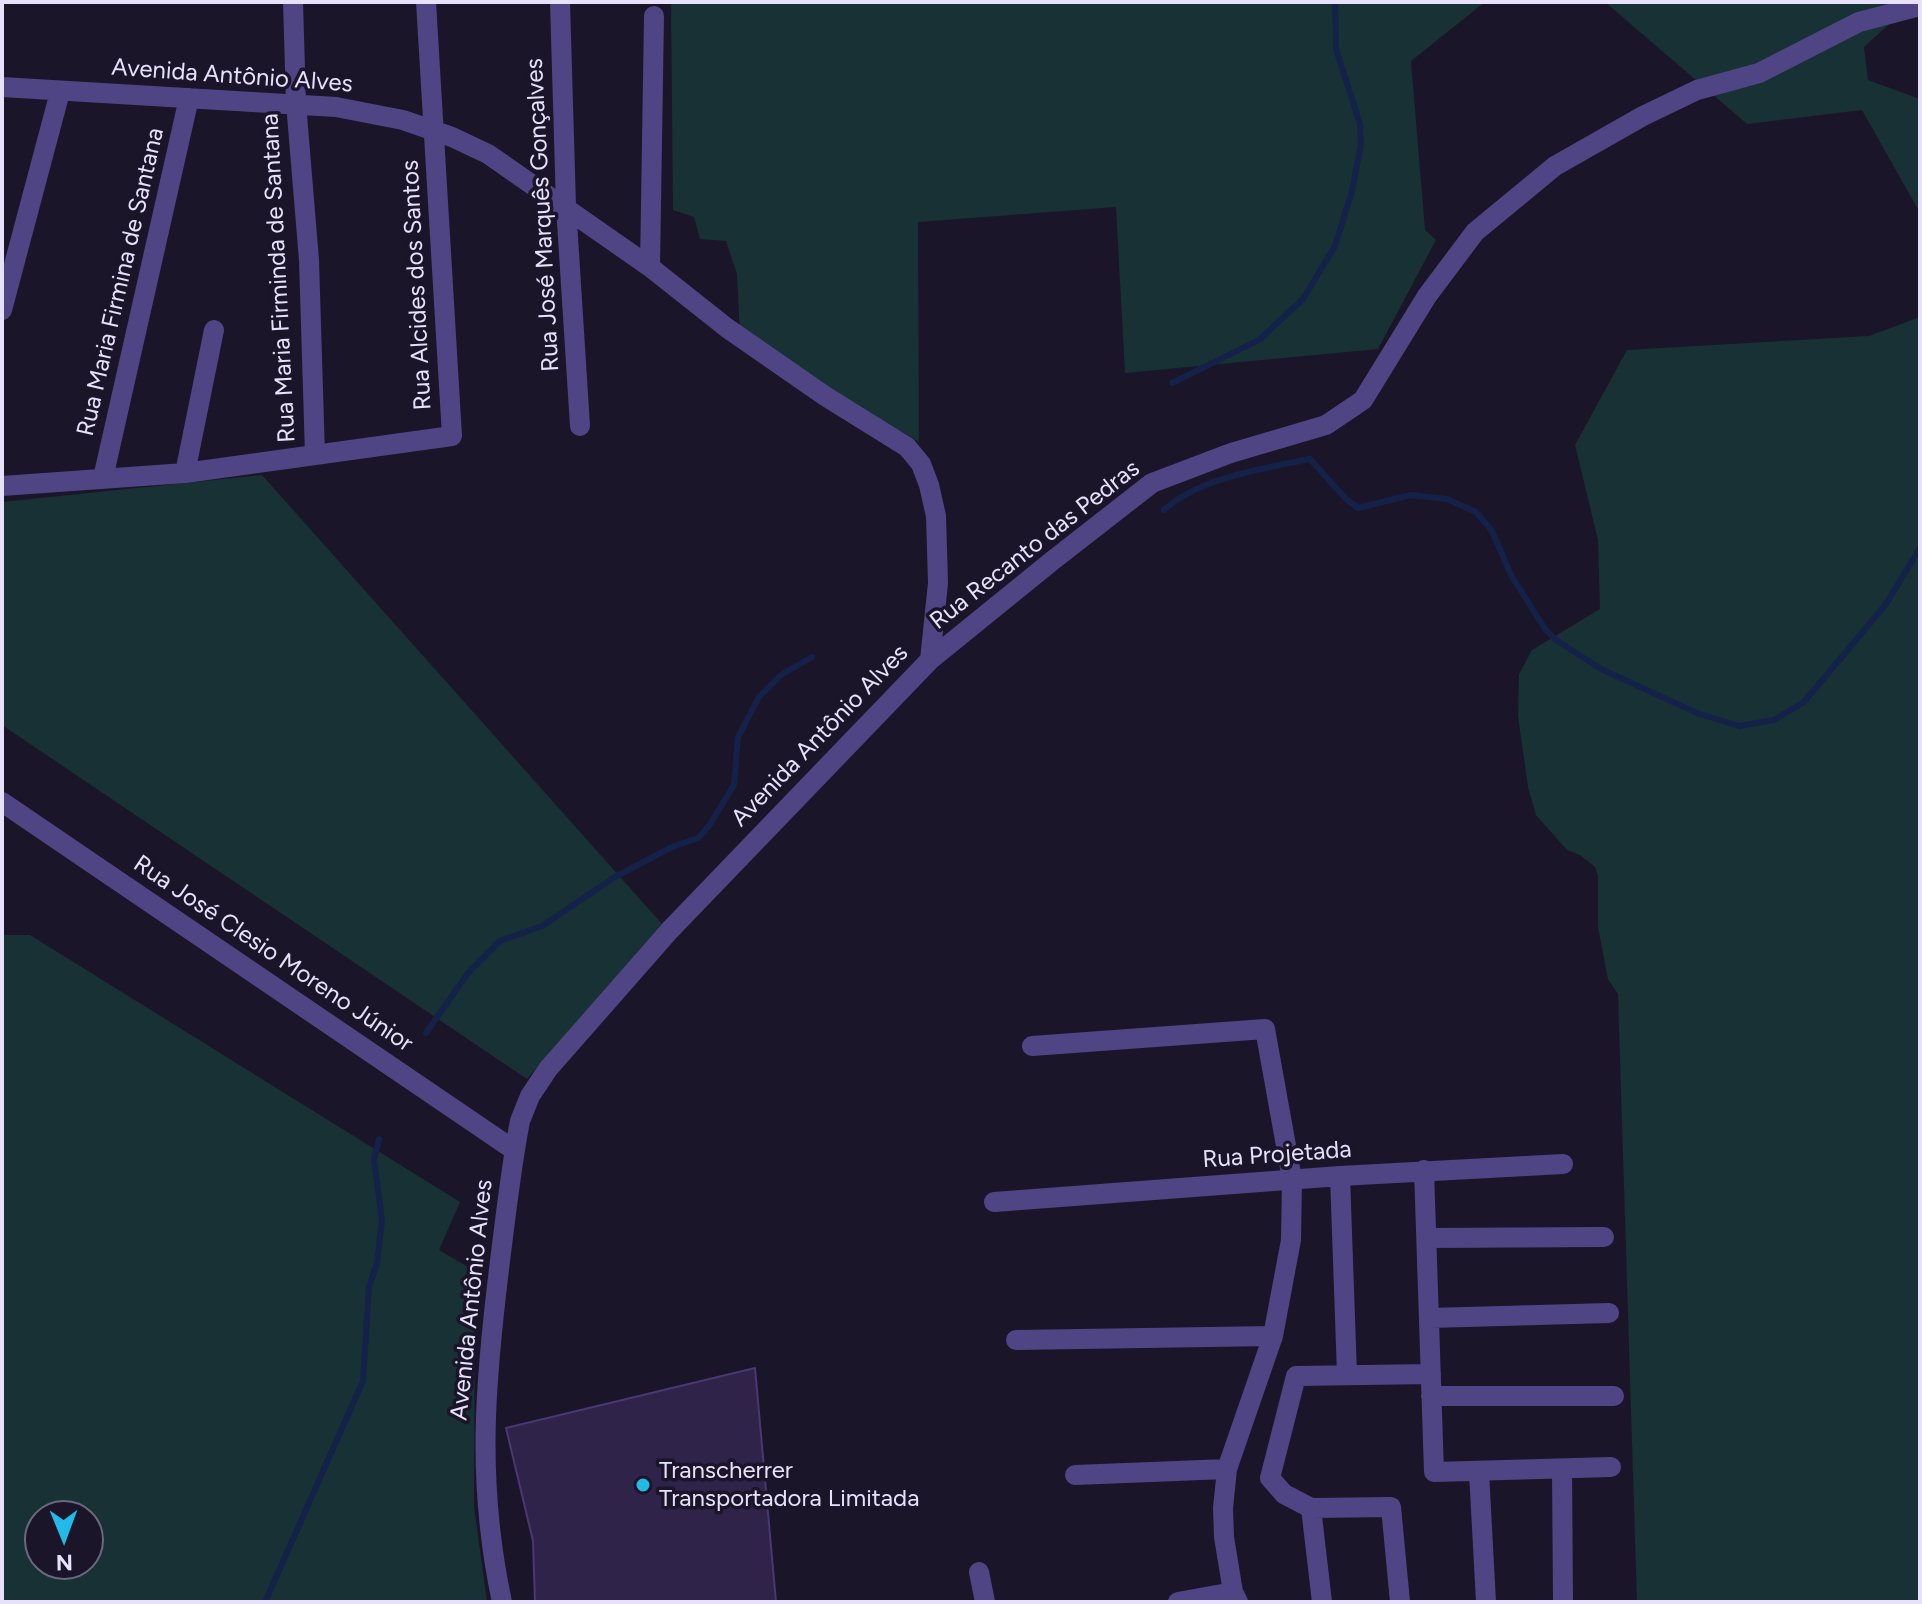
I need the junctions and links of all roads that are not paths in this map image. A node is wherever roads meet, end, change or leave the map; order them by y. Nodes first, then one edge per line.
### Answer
1 (293, 2) edge
2 (426, 2) edge
3 (560, 2) edge
4 (1920, 6) edge
5 (654, 16) dead end
6 (2, 87) edge
7 (60, 92) junction
8 (189, 98) junction
9 (296, 103) junction
10 (433, 130) junction
11 (566, 206) junction
12 (650, 267) junction
13 (2, 310) edge
14 (214, 330) dead end
15 (580, 426) dead end
16 (315, 455) junction
17 (185, 473) junction
18 (103, 478) junction
19 (2, 486) edge
20 (930, 660) junction
21 (2, 802) edge
22 (1032, 1046) dead end
23 (514, 1150) junction
24 (1563, 1164) dead end
25 (1424, 1170) junction
26 (1340, 1176) junction
27 (1292, 1179) junction
28 (994, 1202) dead end
29 (1604, 1237) dead end
30 (1427, 1238) junction
31 (1609, 1313) dead end
32 (1430, 1318) junction
33 (1273, 1336) junction
34 (1016, 1340) dead end
35 (1347, 1374) junction
36 (1431, 1374) junction
37 (1431, 1396) junction
38 (1614, 1396) dead end
39 (1611, 1467) dead end
40 (1227, 1469) junction
41 (1562, 1469) junction
42 (1479, 1472) junction
43 (1075, 1475) dead end
44 (1311, 1508) junction
45 (979, 1572) dead end
46 (1235, 1597) edge
47 (502, 1602) edge
48 (985, 1602) edge
49 (1178, 1602) edge
50 (1322, 1602) edge
51 (1400, 1602) edge
52 (1486, 1602) edge
53 (1563, 1602) edge

1 - 9 street, Rua Maria Firminda de Santana
2 - 10 street
3 - 11 street, Rua José Marquês Gonçalves
4 - 20 street, Rua Recanto das Pedras
5 - 12 street
6 - 7 street, Avenida Antônio Alves
7 - 8 street, Avenida Antônio Alves
7 - 13 street
8 - 9 street, Avenida Antônio Alves
8 - 18 street, Rua Maria Firmina de Santana
9 - 10 street, Avenida Antônio Alves
9 - 16 street, Rua Maria Firminda de Santana
10 - 11 street, Avenida Antônio Alves
10 - 16 street, Rua Alcides dos Santos
11 - 12 street, Avenida Antônio Alves
11 - 15 street, Rua José Marquês Gonçalves
12 - 20 street, Avenida Antônio Alves
14 - 17 street
16 - 17 street
17 - 18 street
18 - 19 street
20 - 23 street, Avenida Antônio Alves
21 - 23 street, Rua José Clesio Moreno Júnior
22 - 27 street
23 - 47 street, Avenida Antônio Alves
24 - 25 street, Rua Projetada
25 - 26 street, Rua Projetada
25 - 30 street
26 - 27 street, Rua Projetada
26 - 35 street
27 - 28 street, Rua Projetada
27 - 33 street
29 - 30 street
30 - 32 street
31 - 32 street
32 - 36 street
33 - 34 street
33 - 40 street
35 - 36 street
35 - 44 street
36 - 37 street
37 - 38 street
37 - 42 street
39 - 41 street
40 - 43 street
40 - 46 street
41 - 42 street
41 - 53 street
42 - 52 street
44 - 50 street
44 - 51 street
45 - 48 street
46 - 49 street

